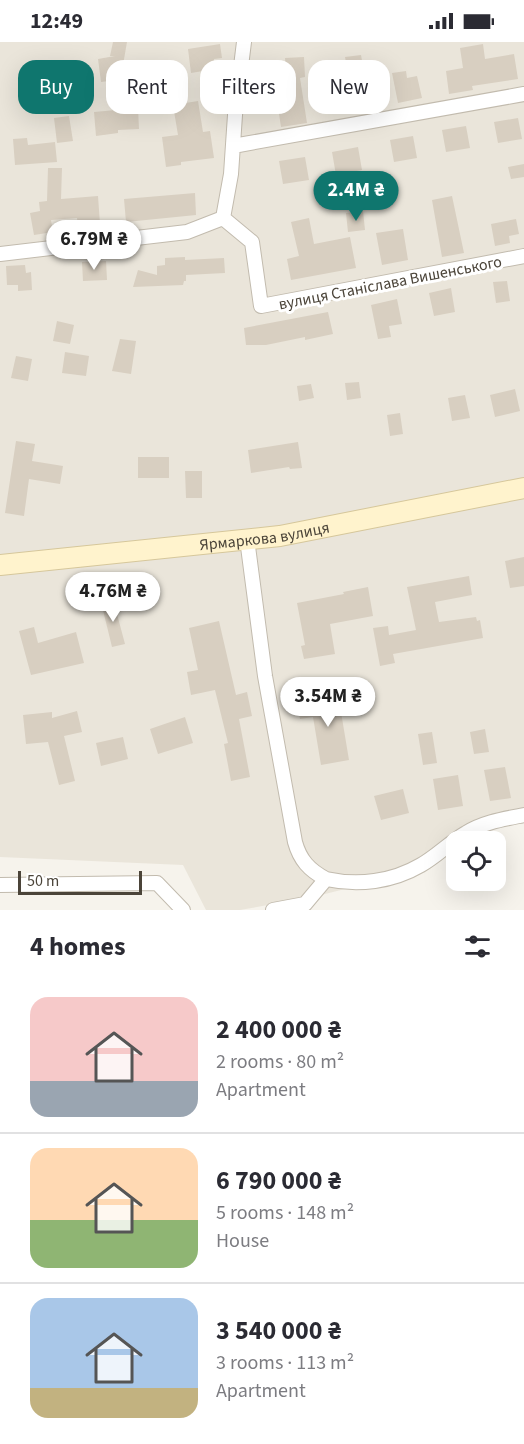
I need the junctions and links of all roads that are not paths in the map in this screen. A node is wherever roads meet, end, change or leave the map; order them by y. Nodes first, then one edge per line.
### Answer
1 (244, 42) edge
2 (524, 94) edge
3 (233, 146) junction
4 (223, 218) junction
5 (0, 254) edge
6 (524, 256) edge
7 (524, 488) edge
8 (247, 539) junction
9 (0, 565) edge
10 (524, 814) edge
11 (326, 879) junction
12 (0, 885) edge
13 (183, 910) edge
14 (273, 910) edge

1 - 3 street
2 - 3 street
3 - 4 street
4 - 5 street
4 - 6 street, вулиця Станіслава Вишенського
7 - 8 main road, Ярмаркова вулиця
8 - 9 main road, Ярмаркова вулиця
8 - 11 street
10 - 11 street
11 - 14 street
12 - 13 street

